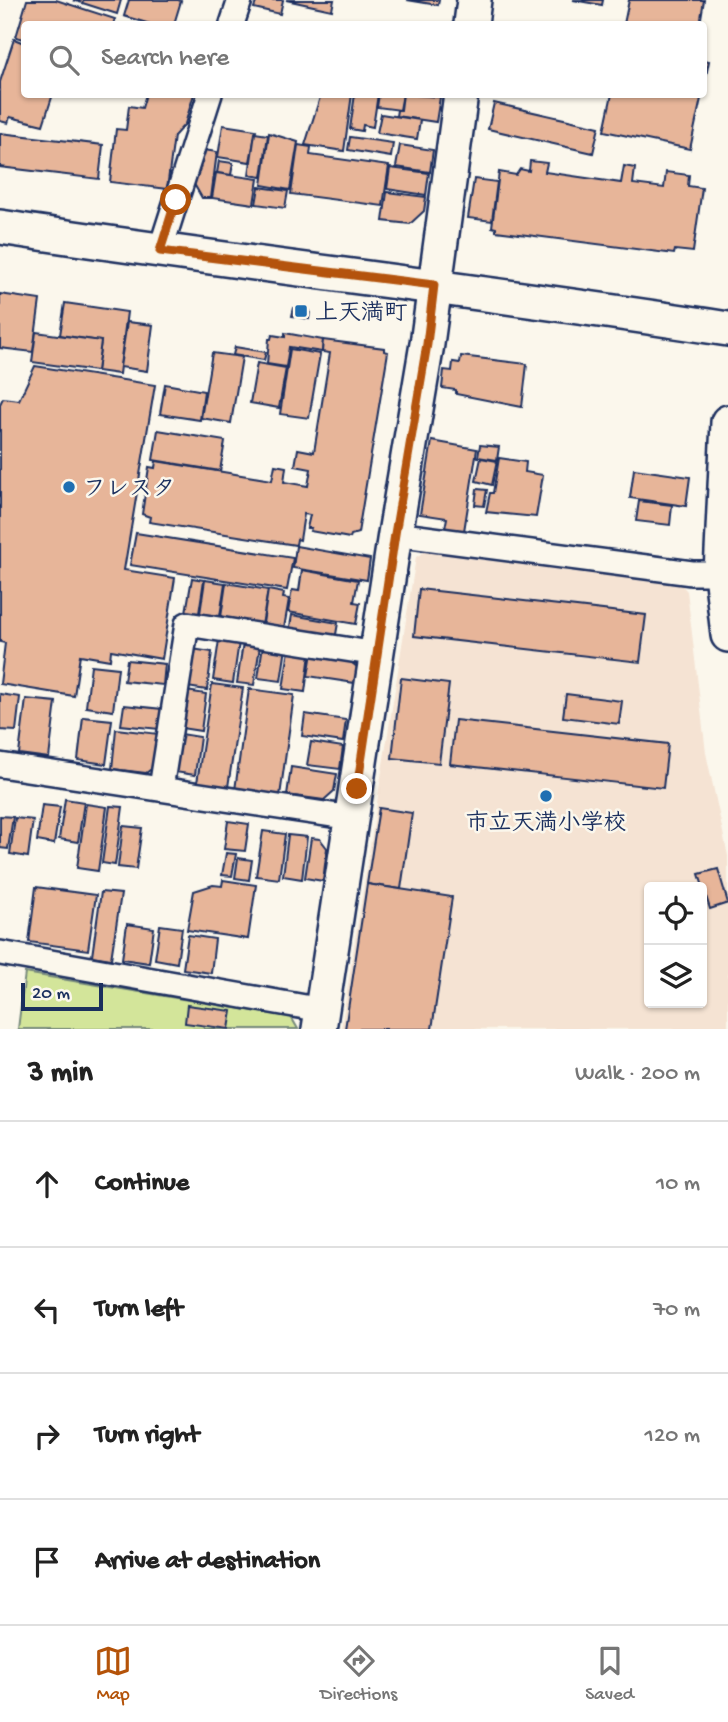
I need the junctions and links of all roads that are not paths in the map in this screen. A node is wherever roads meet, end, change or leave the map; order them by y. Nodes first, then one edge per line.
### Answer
1 (240, 0) edge
2 (474, 0) edge
3 (233, 21) edge
4 (471, 21) edge
5 (209, 98) edge
6 (460, 98) edge
7 (0, 227) edge
8 (160, 251) junction
9 (434, 285) junction
10 (728, 329) edge
11 (728, 422) edge
12 (395, 534) junction
13 (721, 573) junction
14 (728, 635) edge
15 (377, 654) junction
16 (0, 765) edge
17 (161, 788) junction
18 (352, 818) junction
19 (0, 953) edge
20 (321, 1019) edge

1 - 3 street
2 - 4 street
5 - 8 street
6 - 9 street
7 - 8 street
8 - 9 street
9 - 10 street
9 - 12 street
11 - 13 street
12 - 13 street
12 - 15 street
13 - 14 street
15 - 17 street
15 - 18 street
16 - 17 street
17 - 18 street
18 - 20 street
19 - 20 street

